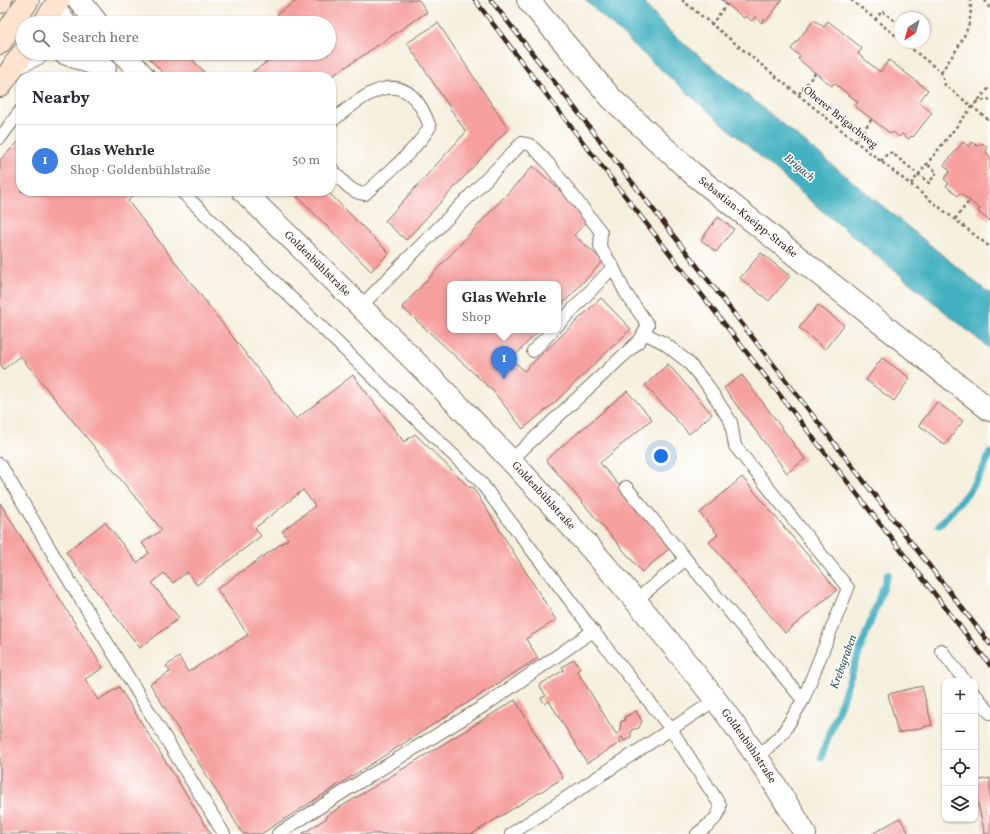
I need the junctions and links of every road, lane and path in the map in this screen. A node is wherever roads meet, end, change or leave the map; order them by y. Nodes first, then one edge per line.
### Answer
1 (28, 0) edge
2 (79, 0) edge
3 (528, 0) edge
4 (682, 0) edge
5 (851, 0) edge
6 (970, 0) edge
7 (985, 0) edge
8 (727, 4) dead end
9 (990, 9) edge
10 (18, 16) edge
11 (92, 16) edge
12 (16, 18) edge
13 (876, 20) junction
14 (894, 20) edge
15 (711, 25) junction
16 (894, 34) edge
17 (0, 43) edge
18 (911, 48) edge
19 (18, 60) edge
20 (86, 60) edge
21 (129, 60) edge
22 (104, 66) edge
23 (140, 72) edge
24 (941, 72) junction
25 (815, 73) dead end
26 (0, 86) edge
27 (990, 87) edge
28 (799, 94) junction
29 (990, 99) edge
30 (976, 102) junction
31 (972, 107) junction
32 (16, 117) edge
33 (336, 118) edge
34 (872, 119) dead end
35 (990, 121) edge
36 (0, 138) edge
37 (855, 141) junction
38 (881, 161) junction
39 (927, 164) junction
40 (336, 174) edge
41 (919, 174) junction
42 (911, 184) junction
43 (186, 196) edge
44 (254, 196) edge
45 (970, 200) dead end
46 (955, 220) junction
47 (990, 247) edge
48 (614, 267) junction
49 (361, 306) junction
50 (561, 322) edge
51 (550, 333) edge
52 (644, 333) junction
53 (533, 351) dead end
54 (990, 410) edge
55 (511, 460) junction
56 (0, 464) edge
57 (626, 487) dead end
58 (686, 559) junction
59 (636, 600) junction
60 (593, 631) junction
61 (941, 650) dead end
62 (963, 678) edge
63 (978, 698) edge
64 (717, 699) junction
65 (803, 700) junction
66 (990, 713) edge
67 (671, 729) junction
68 (758, 757) junction
69 (224, 834) edge
70 (278, 834) edge
71 (511, 834) edge
72 (697, 834) edge
73 (805, 834) edge

1 - 10 main road
2 - 11 street
3 - 54 street, Sebastian-Kneipp-Straße
4 - 15 path, Oberer Brigachweg
5 - 13 path
6 - 24 path
7 - 9 path
8 - 15 path
12 - 17 main road
13 - 14 path
13 - 16 path
15 - 28 path, Oberer Brigachweg
18 - 24 path
19 - 26 main road
20 - 22 street
21 - 23 street
24 - 31 path
25 - 28 path
27 - 30 path
28 - 37 path, Oberer Brigachweg
29 - 30 path
30 - 31 path
31 - 35 path
31 - 39 path
32 - 36 lane
33 - 40 lane
34 - 37 path
37 - 38 path, Oberer Brigachweg
38 - 41 path
38 - 42 path, Oberer Brigachweg
39 - 41 path
39 - 41 path
41 - 42 path
42 - 46 path, Oberer Brigachweg
43 - 60 lane
44 - 49 street, Goldenbühlstraße
45 - 46 path
46 - 47 path, Oberer Brigachweg
48 - 49 lane
48 - 50 lane
48 - 52 lane
49 - 55 street, Goldenbühlstraße
51 - 53 lane
52 - 55 lane
52 - 65 lane
55 - 59 street, Goldenbühlstraße
56 - 69 lane
57 - 58 lane
58 - 59 lane
58 - 65 lane
59 - 64 street, Goldenbühlstraße
60 - 67 lane
60 - 70 lane
61 - 62 lane
63 - 66 lane
64 - 67 lane
64 - 68 street, Goldenbühlstraße
65 - 68 lane
67 - 71 lane
67 - 72 lane
68 - 73 street, Goldenbühlstraße

